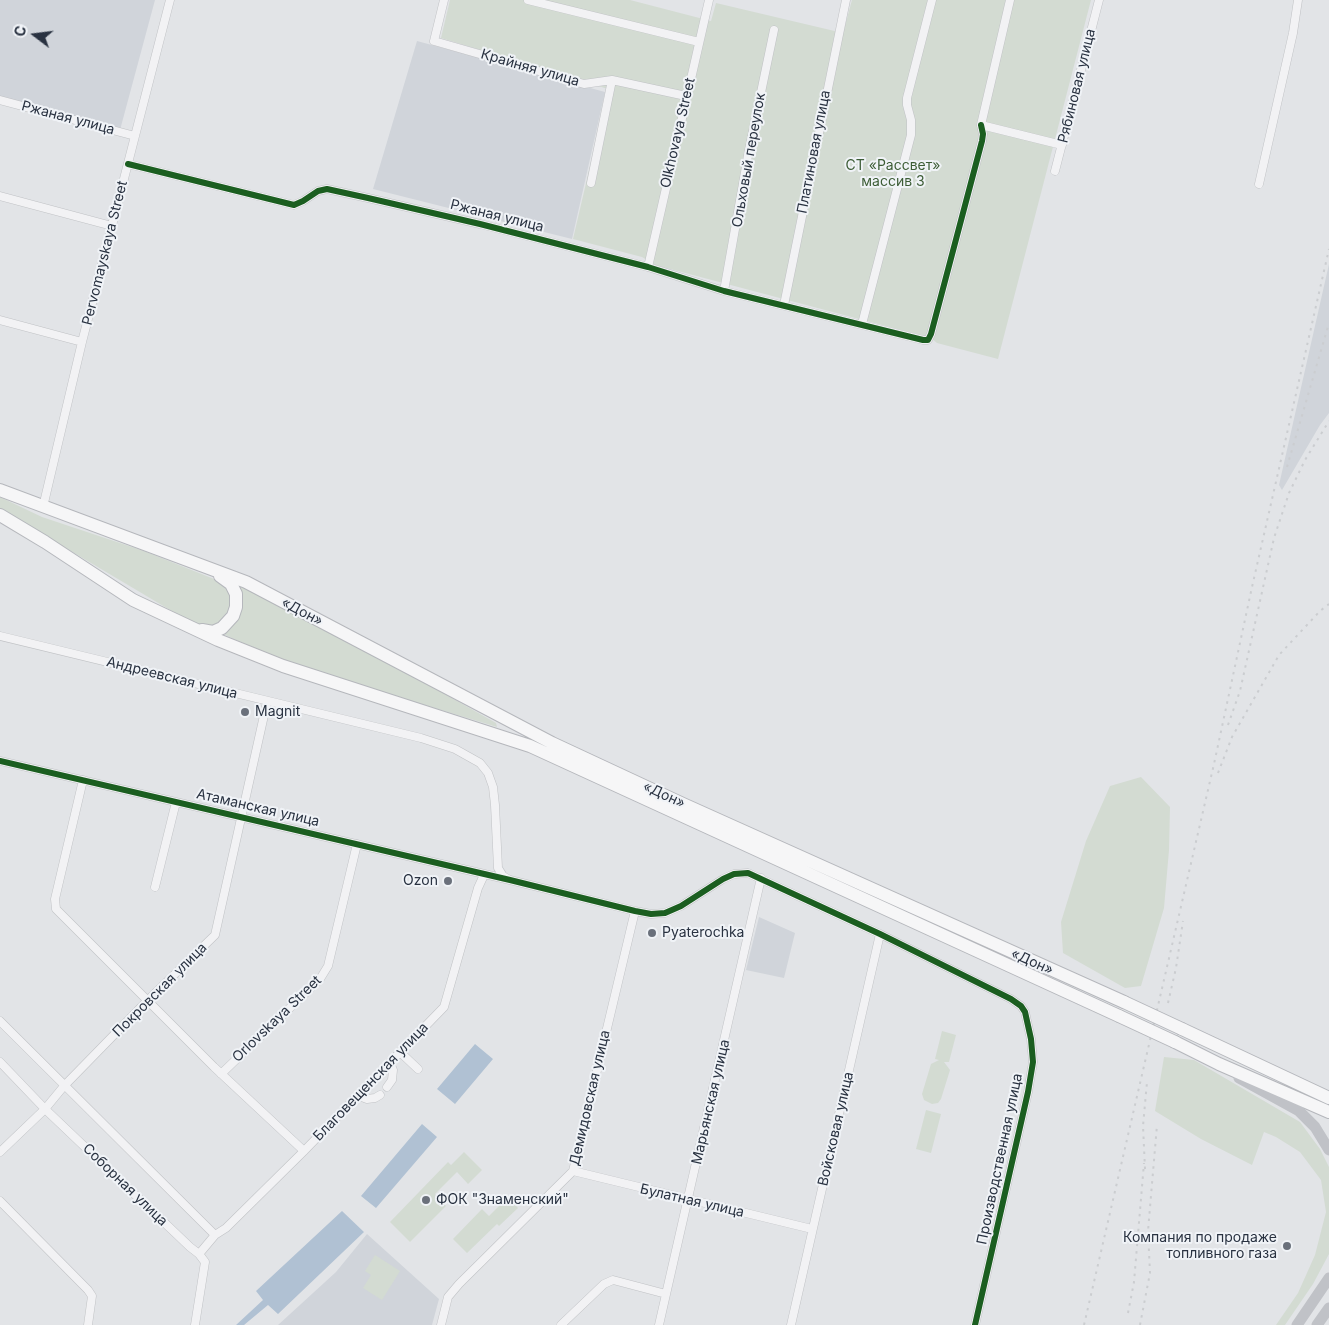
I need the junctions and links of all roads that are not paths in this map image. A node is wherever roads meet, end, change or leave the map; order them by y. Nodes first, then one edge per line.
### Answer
1 (170, 0) edge
2 (444, 0) edge
3 (528, 0) edge
4 (710, 0) edge
5 (846, 0) edge
6 (932, 0) edge
7 (1010, 0) edge
8 (1098, 0) edge
9 (1298, 0) edge
10 (774, 30) dead end
11 (699, 42) junction
12 (612, 80) junction
13 (686, 96) junction
14 (0, 100) edge
15 (981, 125) junction
16 (135, 136) junction
17 (1062, 145) junction
18 (128, 164) junction
19 (1055, 171) dead end
20 (591, 182) dead end
21 (1259, 184) dead end
22 (0, 196) edge
23 (112, 226) junction
24 (648, 267) junction
25 (724, 291) junction
26 (784, 305) junction
27 (0, 320) edge
28 (862, 324) junction
29 (82, 342) junction
30 (0, 490) edge
31 (43, 507) junction
32 (0, 516) edge
33 (142, 542) junction
34 (197, 629) junction
35 (0, 636) edge
36 (268, 702) junction
37 (0, 761) edge
38 (82, 780) junction
39 (176, 802) junction
40 (242, 818) junction
41 (357, 844) junction
42 (484, 875) junction
43 (761, 878) junction
44 (510, 880) junction
45 (155, 887) dead end
46 (635, 911) junction
47 (880, 934) junction
48 (147, 1001) junction
49 (0, 1021) edge
50 (401, 1053) junction
51 (0, 1062) edge
52 (390, 1063) junction
53 (1219, 1064) junction
54 (418, 1069) dead end
55 (221, 1074) junction
56 (64, 1086) junction
57 (387, 1087) dead end
58 (380, 1095) dead end
59 (359, 1096) junction
60 (1329, 1098) edge
61 (45, 1109) junction
62 (1329, 1112) edge
63 (1329, 1150) edge
64 (304, 1151) junction
65 (0, 1152) edge
66 (573, 1172) junction
67 (689, 1200) junction
68 (0, 1201) edge
69 (812, 1229) junction
70 (215, 1236) junction
71 (200, 1254) junction
72 (1329, 1278) edge
73 (666, 1294) junction
74 (1329, 1308) edge
75 (88, 1325) edge
76 (195, 1325) edge
77 (441, 1325) edge
78 (561, 1325) edge
79 (659, 1325) edge
80 (790, 1325) edge
81 (975, 1325) edge
82 (1297, 1325) edge
83 (1317, 1325) edge

1 - 16 street, Pervomayskaya Street
2 - 12 street, Крайняя улица
3 - 11 street
4 - 11 street, Olkhovaya Street
5 - 26 street, Платиновая улица
6 - 28 street
7 - 15 street
8 - 17 street, Рябиновая улица
9 - 21 street
10 - 25 street, Ольховый переулок
11 - 13 street, Olkhovaya Street
12 - 13 street, Крайняя улица
12 - 20 street
13 - 24 street, Olkhovaya Street
14 - 16 street, Ржаная улица
15 - 17 street
15 - 28 street, Ржаная улица
16 - 18 street, Pervomayskaya Street
17 - 19 street, Рябиновая улица
18 - 23 street, Pervomayskaya Street
18 - 24 street, Ржаная улица
22 - 23 street
23 - 29 street, Pervomayskaya Street
24 - 25 street, Ржаная улица
25 - 26 street, Ржаная улица
26 - 28 street, Ржаная улица
27 - 29 street
29 - 31 street, Pervomayskaya Street
30 - 31 highway, «Дон»
31 - 33 highway, «Дон»
32 - 34 highway, «Дон»
33 - 34 highway
33 - 60 highway, «Дон», bridge
34 - 53 highway, «Дон», bridge
35 - 36 street, Андреевская улица
36 - 40 street, Покровская улица
36 - 44 street, Андреевская улица
37 - 38 street, Атаманская улица
38 - 39 street, Атаманская улица
38 - 48 street
39 - 40 street, Атаманская улица
39 - 45 street
40 - 41 street, Атаманская улица
40 - 48 street, Покровская улица
41 - 42 street, Атаманская улица
41 - 55 street, Orlovskaya Street
42 - 44 street, Атаманская улица
42 - 50 street, Благовещенская улица
43 - 46 street, Атаманская улица
43 - 47 street, Производственная улица
43 - 67 street, Марьянская улица
44 - 46 street, Атаманская улица
46 - 66 street, Демидовская улица
47 - 69 street, Войсковая улица
47 - 81 street, Производственная улица
48 - 55 street
48 - 56 street, Покровская улица
49 - 56 street, Соборная улица
50 - 52 street, Благовещенская улица
50 - 54 street
51 - 61 street, Соборная улица
52 - 57 street
52 - 59 street, Благовещенская улица
53 - 62 highway, «Дон»
53 - 63 main road
55 - 64 street
56 - 61 street, Покровская улица
56 - 70 street, Соборная улица
58 - 59 street
59 - 64 street, Благовещенская улица
61 - 65 street, Покровская улица
61 - 71 street, Соборная улица
64 - 70 street, Благовещенская улица
66 - 67 street, Булатная улица
66 - 77 street, Демидовская улица
67 - 69 street, Булатная улица
67 - 73 street, Марьянская улица
68 - 75 street
69 - 80 street, Войсковая улица
70 - 71 street, Благовещенская улица
71 - 76 street
72 - 82 main road
73 - 78 street
73 - 79 street, Марьянская улица
74 - 83 main road

